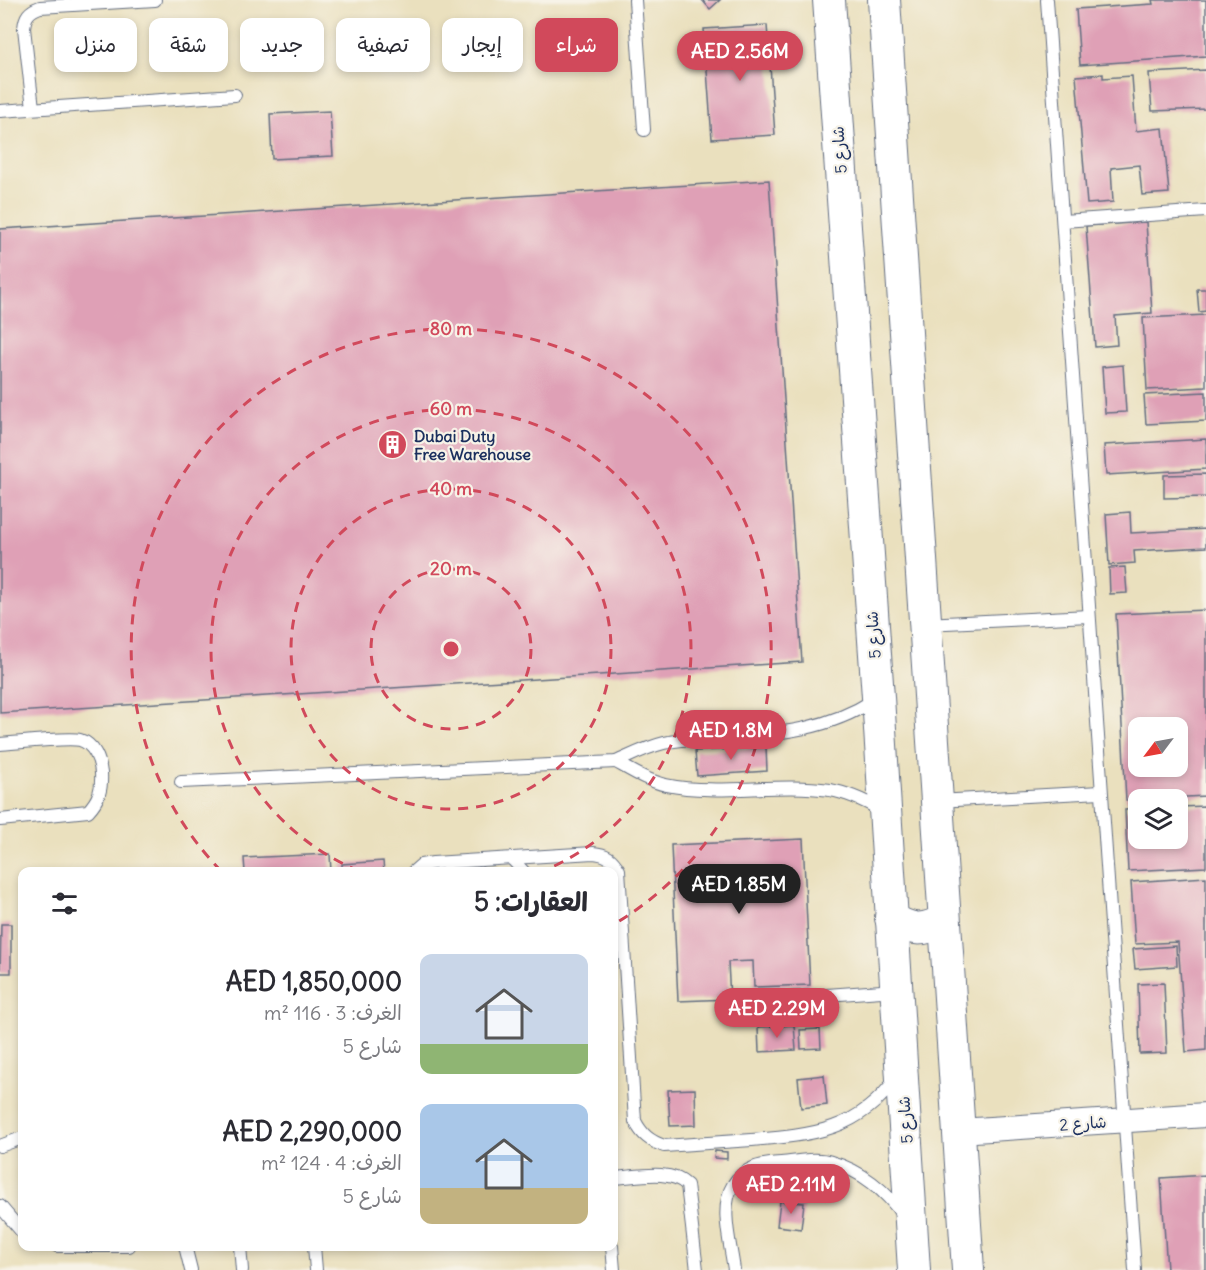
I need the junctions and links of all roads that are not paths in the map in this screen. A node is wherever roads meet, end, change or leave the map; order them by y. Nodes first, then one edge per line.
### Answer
1 (155, 0) edge
2 (635, 0) edge
3 (829, 0) edge
4 (884, 0) edge
5 (1047, 0) edge
6 (235, 95) dead end
7 (33, 108) junction
8 (0, 111) edge
9 (644, 130) dead end
10 (1206, 211) edge
11 (1063, 221) junction
12 (1089, 616) junction
13 (925, 624) junction
14 (878, 697) junction
15 (0, 744) edge
16 (616, 762) junction
17 (181, 782) dead end
18 (1101, 792) junction
19 (936, 801) junction
20 (884, 811) junction
21 (0, 820) edge
22 (512, 859) junction
23 (419, 867) edge
24 (519, 867) edge
25 (617, 867) edge
26 (618, 868) edge
27 (891, 918) junction
28 (944, 920) junction
29 (896, 990) junction
30 (731, 1002) dead end
31 (901, 1071) junction
32 (1206, 1114) edge
33 (1123, 1120) junction
34 (959, 1131) junction
35 (18, 1139) edge
36 (0, 1146) edge
37 (618, 1178) edge
38 (0, 1206) edge
39 (18, 1227) edge
40 (912, 1229) junction
41 (186, 1251) edge
42 (240, 1251) edge
43 (315, 1251) edge
44 (612, 1251) edge
45 (191, 1270) edge
46 (242, 1270) edge
47 (316, 1270) edge
48 (614, 1270) edge
49 (697, 1270) edge
50 (734, 1270) edge
51 (914, 1270) edge
52 (968, 1270) edge
53 (1135, 1270) edge

1 - 7 lane
2 - 9 lane
3 - 14 street, شارع 5
4 - 13 street
5 - 11 lane
6 - 7 lane
7 - 8 lane
10 - 11 lane
11 - 12 lane
12 - 13 lane
12 - 18 lane
13 - 19 street
14 - 16 lane
14 - 20 street, شارع 5
15 - 21 lane
16 - 17 lane
16 - 20 lane
18 - 19 lane
18 - 33 lane
19 - 28 street
20 - 27 street, شارع 5
22 - 23 lane
22 - 24 lane
22 - 25 lane
26 - 31 lane
27 - 28 street
27 - 29 street, شارع 5
28 - 34 street
29 - 30 lane
29 - 31 street, شارع 5
31 - 40 street, شارع 5
32 - 33 street, شارع 2
33 - 34 street, شارع 2
33 - 53 lane
34 - 52 street
35 - 36 lane
37 - 49 lane
38 - 39 lane
40 - 50 lane
40 - 51 street, شارع 5
41 - 45 lane
42 - 46 lane
43 - 47 lane
44 - 48 lane

